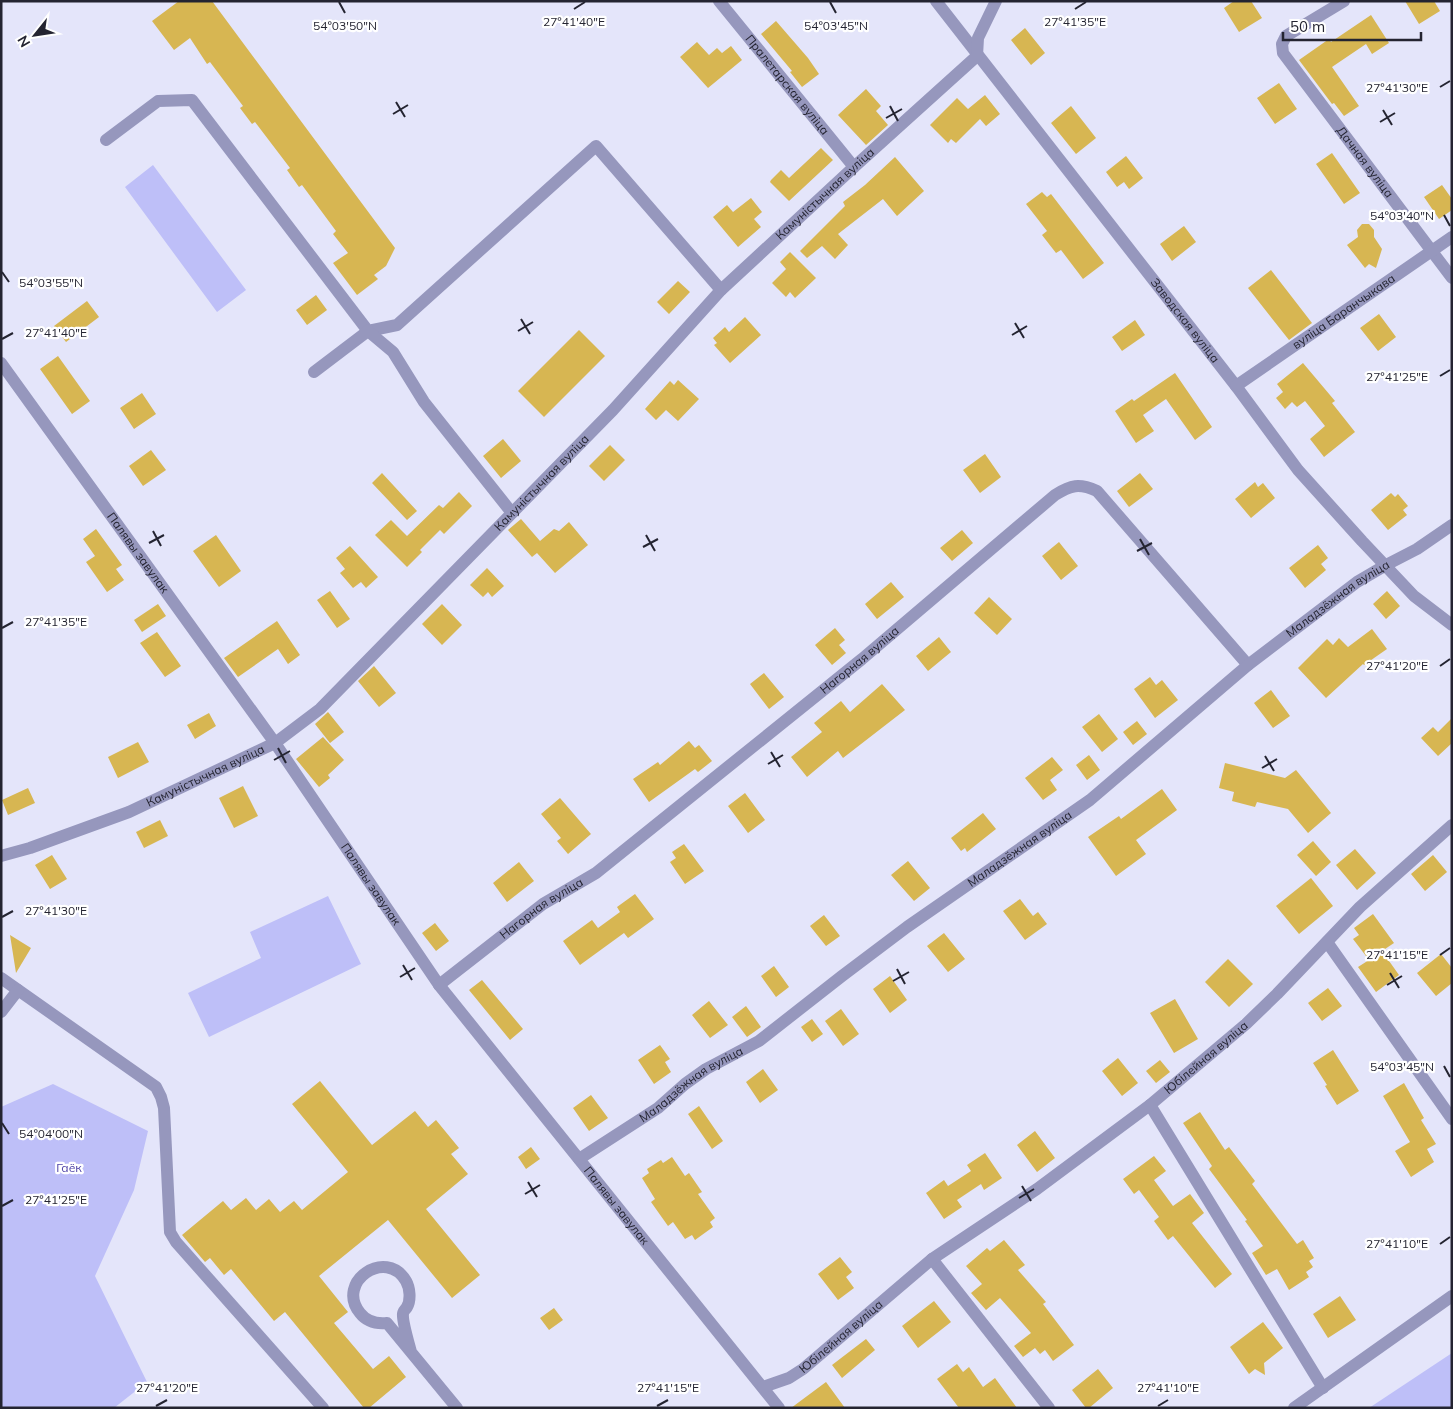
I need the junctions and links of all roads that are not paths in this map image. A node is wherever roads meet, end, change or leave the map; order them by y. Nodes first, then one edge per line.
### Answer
1 (719, 1) edge
2 (936, 1) edge
3 (996, 1) edge
4 (1344, 1) edge
5 (977, 56) junction
6 (106, 140) dead end
7 (854, 167) junction
8 (1452, 237) edge
9 (1431, 252) junction
10 (1452, 278) edge
11 (721, 290) junction
12 (368, 331) junction
13 (1, 363) edge
14 (314, 372) dead end
15 (1236, 386) junction
16 (512, 512) junction
17 (1452, 525) edge
18 (1386, 565) junction
19 (1452, 624) edge
20 (1248, 665) junction
21 (275, 743) junction
22 (1452, 824) edge
23 (1, 856) edge
24 (1327, 942) junction
25 (1, 978) edge
26 (439, 985) junction
27 (18, 990) junction
28 (1, 1012) edge
29 (1150, 1105) junction
30 (1452, 1119) edge
31 (579, 1159) junction
32 (932, 1259) junction
33 (1452, 1296) edge
34 (411, 1352) junction
35 (763, 1388) junction
36 (1323, 1388) junction
37 (323, 1408) edge
38 (457, 1408) edge
39 (780, 1408) edge
40 (1049, 1408) edge
41 (1294, 1408) edge

1 - 7 street, Пралетарская вуліца
2 - 5 street, Заводская вуліца
3 - 5 street
4 - 9 street, Дачная вуліца
5 - 7 street, Камуністычная вуліца
5 - 15 street, Заводская вуліца
6 - 12 street
7 - 11 street, Камуністычная вуліца
8 - 9 street, вуліца Баранчыкава
9 - 10 street, Дачная вуліца
9 - 15 street, вуліца Баранчыкава
11 - 12 street
11 - 16 street, Камуністычная вуліца
12 - 14 street
12 - 16 street
13 - 21 street, Палявы завулак
15 - 18 street, Заводская вуліца
16 - 21 street, Камуністычная вуліца
17 - 18 street, Маладзёжная вуліца
18 - 19 street, Заводская вуліца
18 - 20 street, Маладзёжная вуліца
20 - 26 street, Нагорная вуліца
20 - 31 street, Маладзёжная вуліца
21 - 23 street, Камуністычная вуліца
21 - 26 street, Палявы завулак
22 - 24 street, Юбілейная вуліца
24 - 29 street, Юбілейная вуліца
24 - 30 street
25 - 27 street
26 - 31 street, Палявы завулак
27 - 28 street
27 - 37 street
29 - 32 street, Юбілейная вуліца
29 - 36 street
31 - 35 street, Палявы завулак
32 - 35 street, Юбілейная вуліца
32 - 40 street
33 - 36 street
34 - 34 street
34 - 38 street
35 - 39 street
36 - 41 street

